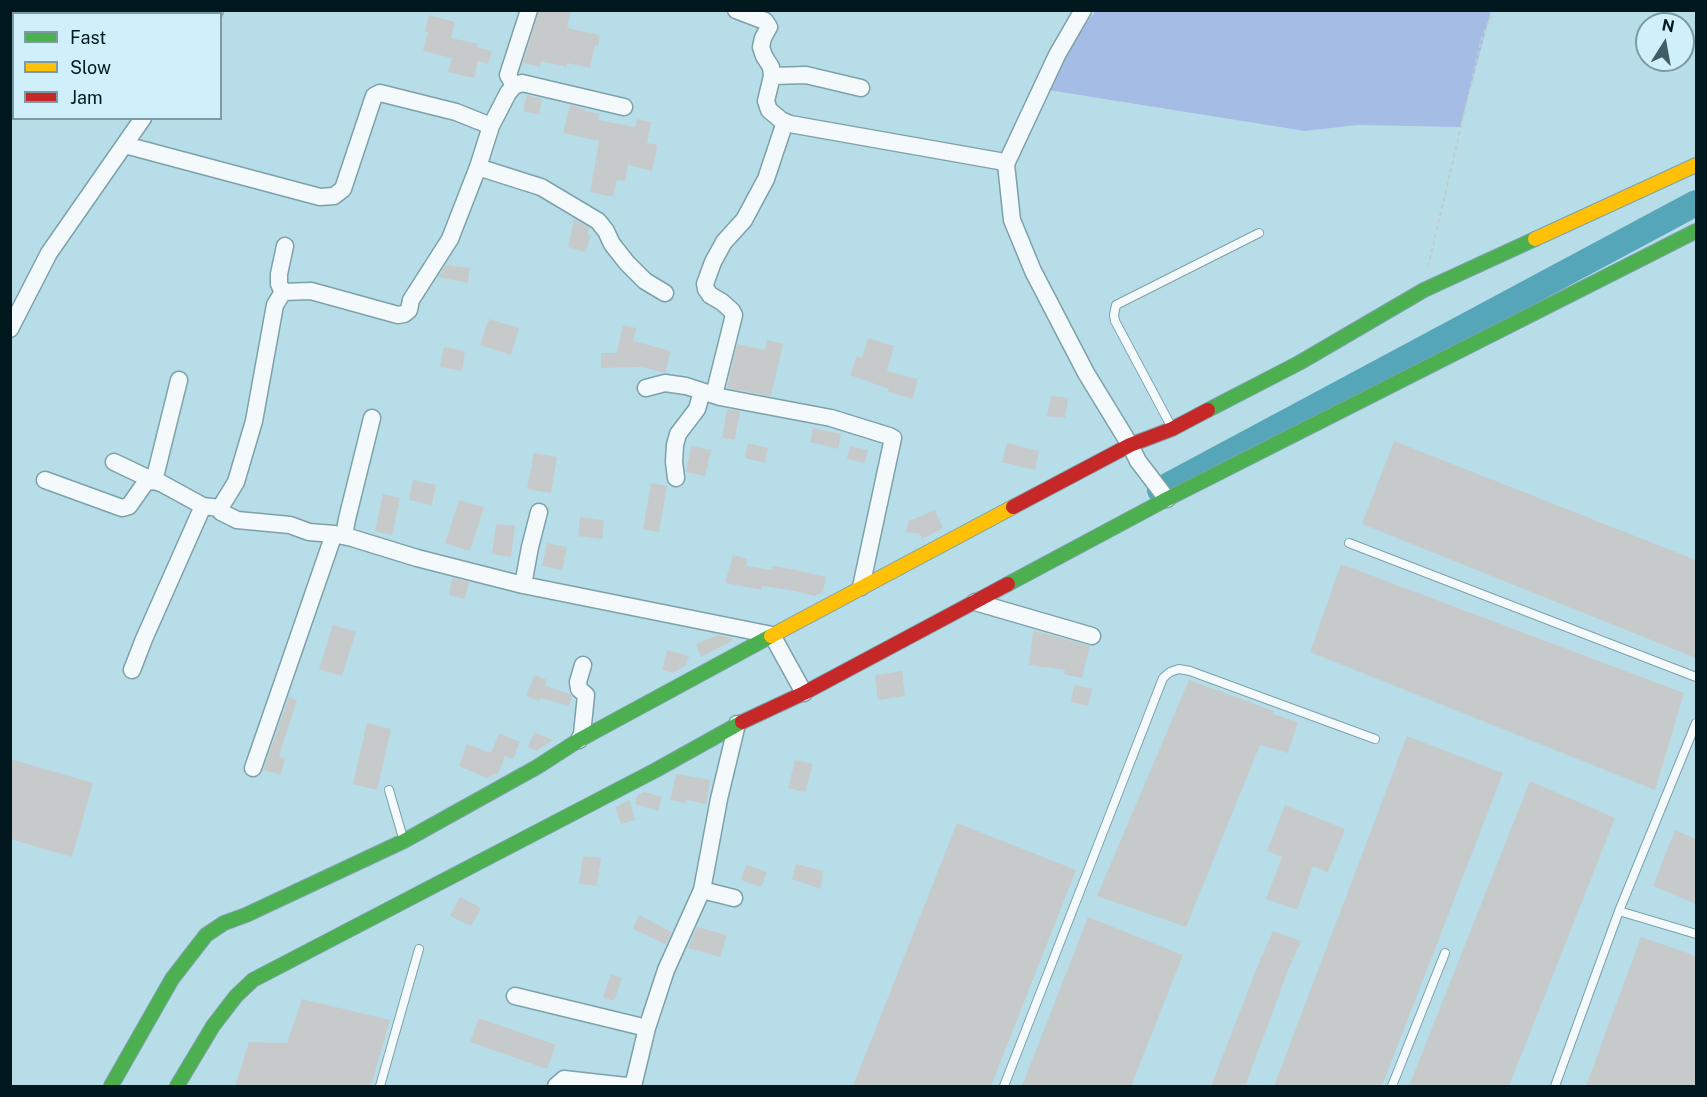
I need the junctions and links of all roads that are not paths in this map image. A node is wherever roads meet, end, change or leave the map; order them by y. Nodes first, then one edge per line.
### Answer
1 (529, 10) edge
2 (736, 10) edge
3 (774, 10) edge
4 (1083, 10) edge
5 (769, 27) junction
6 (772, 76) junction
7 (514, 86) junction
8 (861, 88) dead end
9 (624, 107) dead end
10 (142, 120) edge
11 (785, 122) junction
12 (491, 126) junction
13 (125, 145) junction
14 (998, 162) junction
15 (1696, 165) edge
16 (478, 167) junction
17 (1696, 231) edge
18 (1259, 233) dead end
19 (285, 246) dead end
20 (283, 292) junction
21 (665, 293) dead end
22 (10, 328) edge
23 (179, 380) dead end
24 (646, 388) dead end
25 (708, 393) junction
26 (372, 418) dead end
27 (1172, 429) junction
28 (1130, 445) junction
29 (114, 462) dead end
30 (676, 478) dead end
31 (45, 480) dead end
32 (154, 481) junction
33 (1166, 497) junction
34 (212, 507) junction
35 (538, 512) dead end
36 (339, 535) junction
37 (1349, 543) dead end
38 (523, 585) junction
39 (861, 587) junction
40 (975, 602) junction
41 (772, 635) junction
42 (1092, 636) dead end
43 (583, 666) dead end
44 (132, 670) dead end
45 (1696, 677) edge
46 (802, 689) junction
47 (1696, 723) edge
48 (737, 724) junction
49 (1375, 739) dead end
50 (579, 740) junction
51 (253, 768) dead end
52 (389, 790) dead end
53 (404, 842) junction
54 (702, 891) junction
55 (734, 898) dead end
56 (1619, 911) junction
57 (1696, 934) edge
58 (418, 949) dead end
59 (1445, 953) dead end
60 (515, 996) dead end
61 (647, 1028) junction
62 (111, 1086) edge
63 (177, 1086) edge
64 (380, 1086) edge
65 (556, 1086) edge
66 (1004, 1086) edge
67 (1392, 1086) edge
68 (1555, 1086) edge

1 - 7 street
2 - 5 street
3 - 5 street
4 - 14 street
5 - 6 street
6 - 8 street
6 - 11 street
7 - 9 street
7 - 12 street
10 - 13 street
11 - 14 street
11 - 25 street
12 - 13 street
12 - 16 street
13 - 22 street
14 - 28 street
15 - 27 street
16 - 20 street
16 - 21 street
17 - 33 street
18 - 27 lane
19 - 20 street
20 - 34 street
23 - 32 street
24 - 25 street
25 - 30 street
25 - 39 street
26 - 36 street
27 - 28 street
28 - 33 street
28 - 39 street
29 - 32 street
31 - 32 street
32 - 34 street
33 - 40 street
34 - 36 street
34 - 44 street
35 - 38 street
36 - 38 street
36 - 51 street
37 - 45 lane
38 - 41 street
39 - 41 street
40 - 42 street
40 - 46 street
41 - 46 street
41 - 50 street
43 - 50 street
46 - 48 street
47 - 56 lane
48 - 54 street
48 - 63 street
49 - 66 lane
50 - 53 street
52 - 53 lane
53 - 62 street
54 - 55 street
54 - 61 street
56 - 57 lane
56 - 68 lane
58 - 64 lane
59 - 67 lane
60 - 61 street
61 - 65 street

